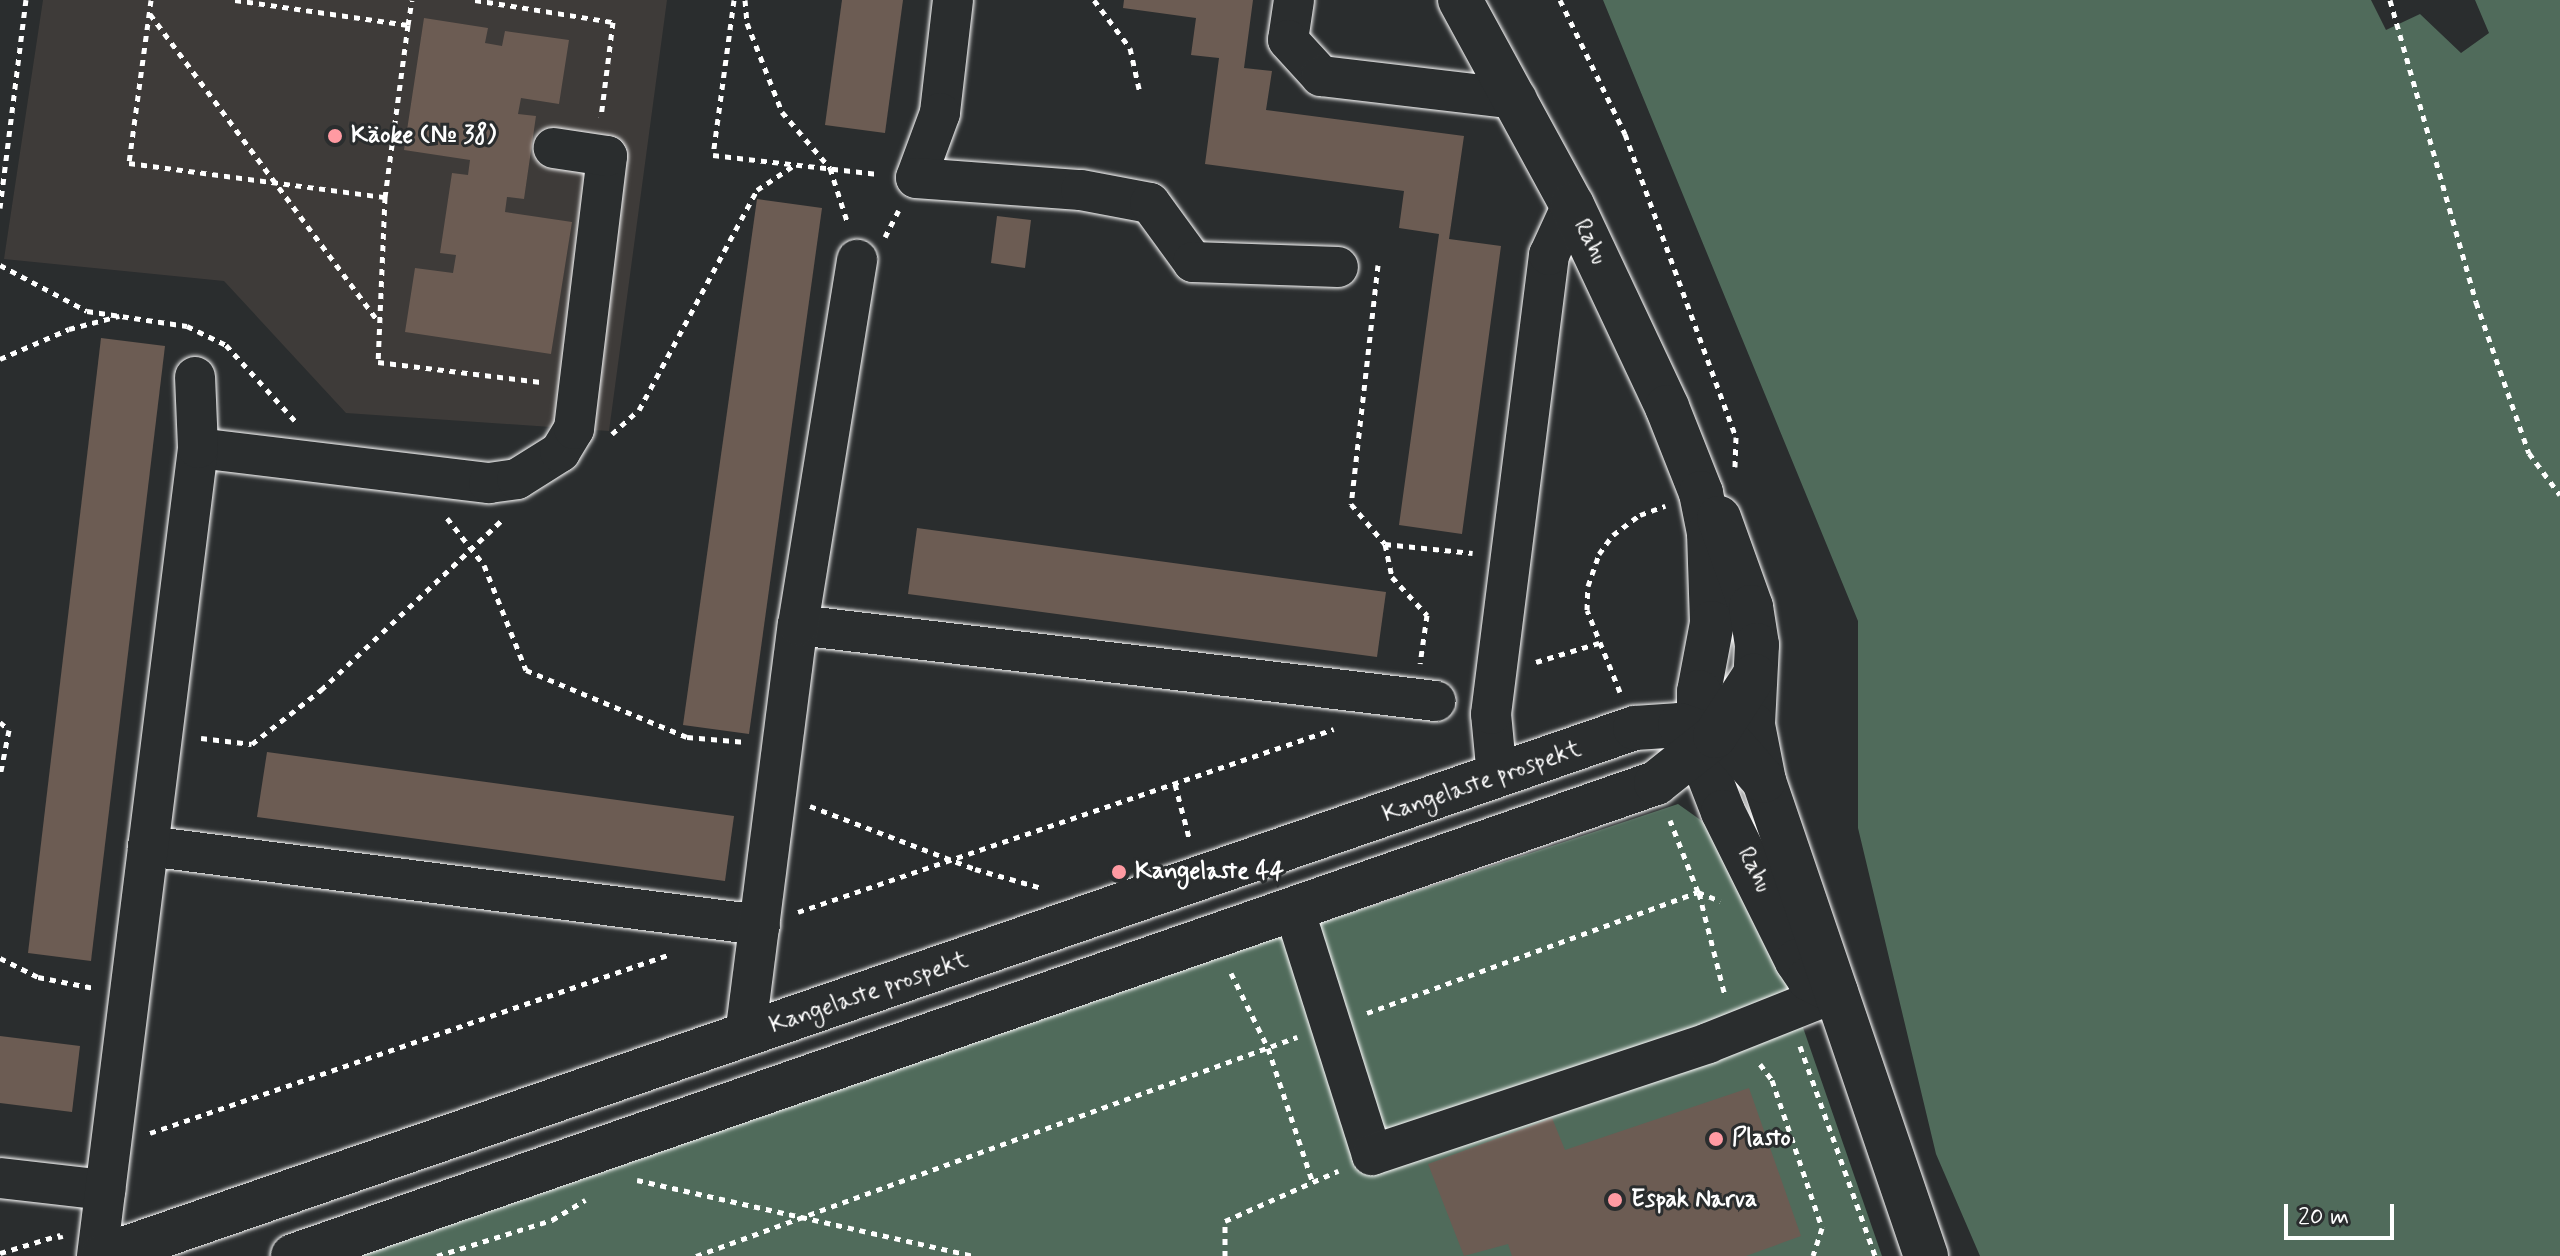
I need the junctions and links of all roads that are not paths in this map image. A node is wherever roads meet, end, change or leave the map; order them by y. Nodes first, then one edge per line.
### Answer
1 (953, 0) edge
2 (1294, 0) edge
3 (1460, 0) edge
4 (1517, 99) junction
5 (554, 148) dead end
6 (1572, 205) junction
7 (857, 260) road end
8 (1338, 267) road end
9 (195, 377) dead end
10 (198, 448) junction
11 (1701, 493) junction
12 (1710, 593) junction
13 (798, 625) junction
14 (1754, 676) junction
15 (1425, 700) road end
16 (1635, 728) junction
17 (1704, 739) junction
18 (1497, 777) junction
19 (1764, 781) junction
20 (1656, 783) junction
21 (1723, 812) junction
22 (148, 846) junction
23 (1294, 909) junction
24 (760, 925) junction
25 (1836, 992) junction
26 (745, 1036) junction
27 (0, 1178) edge
28 (105, 1190) junction
29 (97, 1256) edge
30 (103, 1256) edge
31 (293, 1256) edge
32 (1926, 1256) edge

1 - 8 lane
2 - 4 lane
3 - 4 main road, Rahu
4 - 6 main road, Rahu
5 - 10 lane
6 - 11 main road, Rahu
6 - 18 lane
7 - 13 lane
9 - 10 lane
10 - 22 lane
11 - 12 main road, Rahu
11 - 14 main road, Rahu
12 - 16 main road
12 - 17 main road, Rahu
13 - 15 lane
13 - 24 lane
14 - 17 main road
14 - 19 main road, Rahu
16 - 17 main road
16 - 18 main road, Kangelaste prospekt
17 - 19 main road
17 - 20 main road
17 - 21 main road, Rahu
18 - 26 main road, Kangelaste prospekt
19 - 25 main road, Rahu
20 - 21 main road
20 - 23 main road
21 - 25 main road, Rahu
22 - 24 lane
22 - 28 lane
23 - 25 lane
23 - 31 main road
24 - 26 lane
25 - 32 main road, Rahu
26 - 30 main road, Kangelaste prospekt
27 - 28 lane
28 - 29 lane

